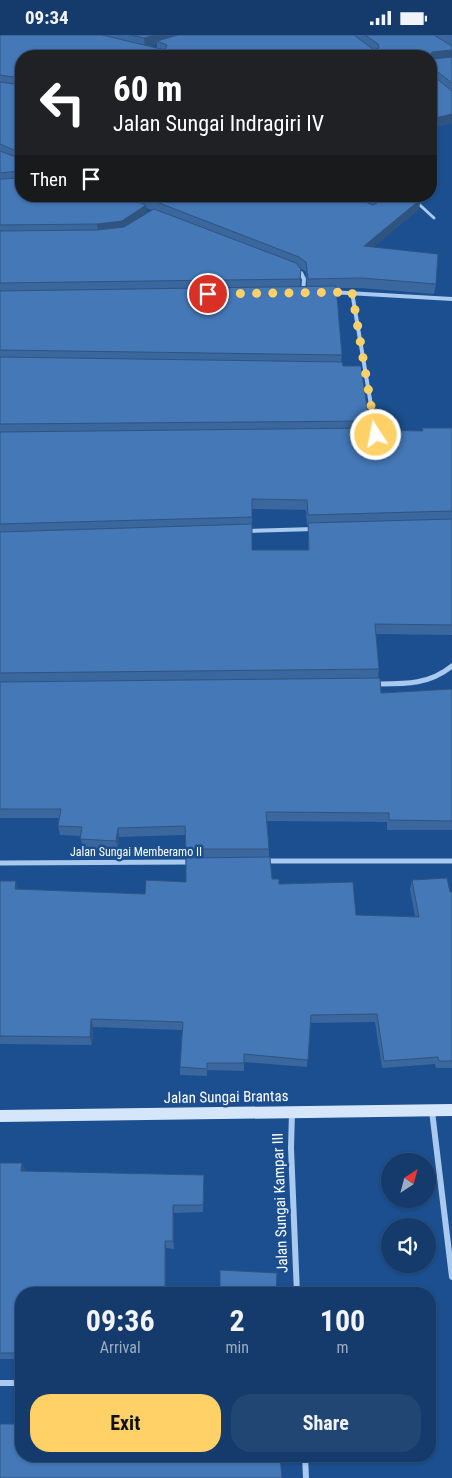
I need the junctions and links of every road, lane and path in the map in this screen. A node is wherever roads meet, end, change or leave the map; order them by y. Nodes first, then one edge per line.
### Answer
1 (417, 202) edge
2 (434, 218) dead end
3 (288, 266) edge
4 (323, 292) edge
5 (352, 292) junction
6 (294, 293) edge
7 (303, 293) junction
8 (313, 293) edge
9 (452, 299) edge
10 (366, 435) edge
11 (376, 435) junction
12 (386, 435) edge
13 (324, 529) edge
14 (236, 531) edge
15 (452, 666) edge
16 (372, 684) edge
17 (203, 861) edge
18 (253, 861) edge
19 (452, 861) edge
20 (0, 863) edge
21 (452, 1110) edge
22 (432, 1111) junction
23 (292, 1112) junction
24 (0, 1116) edge
25 (452, 1277) edge
26 (297, 1287) edge
27 (0, 1383) edge
28 (15, 1383) edge
29 (305, 1462) edge
30 (306, 1478) edge

1 - 2 street
3 - 7 street
4 - 5 street
5 - 9 street
5 - 11 street
6 - 7 street
7 - 8 street
10 - 11 street
11 - 12 street
13 - 14 street
15 - 16 street
17 - 20 street, Jalan Sungai Memberamo II
18 - 19 street
21 - 22 street, Jalan Sungai Brantas
22 - 23 street, Jalan Sungai Brantas
22 - 25 street
23 - 24 street, Jalan Sungai Brantas
23 - 26 street, Jalan Sungai Kampar III
27 - 28 street
29 - 30 street

